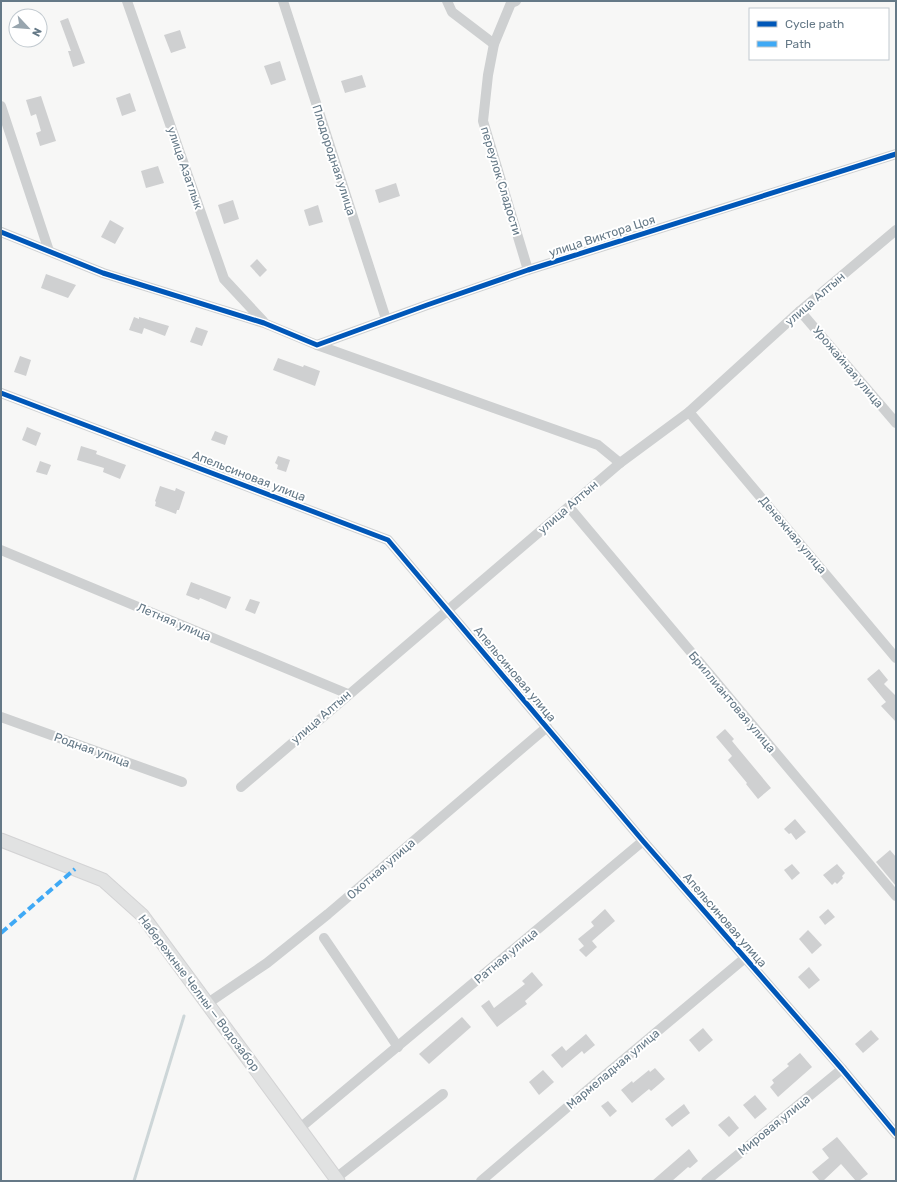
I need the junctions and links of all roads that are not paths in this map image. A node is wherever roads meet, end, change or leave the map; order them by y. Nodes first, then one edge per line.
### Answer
1 (127, 1) edge
2 (283, 1) edge
3 (446, 1) edge
4 (516, 1) edge
5 (494, 44) junction
6 (1, 106) edge
7 (896, 154) edge
8 (896, 230) edge
9 (1, 232) edge
10 (49, 251) junction
11 (528, 270) junction
12 (800, 311) junction
13 (386, 320) junction
14 (264, 323) junction
15 (317, 345) junction
16 (1, 393) edge
17 (689, 412) junction
18 (896, 423) edge
19 (620, 463) junction
20 (569, 507) junction
21 (1, 550) edge
22 (447, 610) junction
23 (896, 658) edge
24 (348, 694) junction
25 (1, 717) edge
26 (547, 727) junction
27 (182, 782) dead end
28 (241, 787) dead end
29 (1, 840) edge
30 (643, 841) junction
31 (896, 896) edge
32 (324, 938) dead end
33 (745, 958) junction
34 (208, 1003) junction
35 (398, 1047) junction
36 (842, 1069) junction
37 (443, 1094) dead end
38 (300, 1128) junction
39 (896, 1134) edge
40 (337, 1179) edge
41 (482, 1181) edge
42 (706, 1181) edge

1 - 14 street, улица Азатлык
2 - 13 street, Плодородная улица
3 - 5 street
4 - 5 street, переулок Сладости
5 - 11 street, переулок Сладости
6 - 10 street
7 - 11 street, улица Виктора Цоя
8 - 12 street, улица Алтын
9 - 10 street
10 - 14 street
11 - 13 street, улица Виктора Цоя
12 - 17 street, улица Алтын
12 - 18 street, Урожайная улица
13 - 15 street, улица Виктора Цоя
14 - 15 street
15 - 19 street
16 - 22 street, Апельсиновая улица
17 - 19 street, улица Алтын
17 - 23 street, Денежная улица
19 - 20 street, улица Алтын
20 - 22 street, улица Алтын
20 - 31 street, Бриллиантовая улица
21 - 24 street, Летняя улица
22 - 24 street, улица Алтын
22 - 26 street, Апельсиновая улица
24 - 28 street, улица Алтын
25 - 27 street, Родная улица
26 - 30 street, Апельсиновая улица
26 - 34 street, Охотная улица
29 - 34 main road, Набережные Челны — Водозабор
30 - 33 street, Апельсиновая улица
30 - 35 street, Ратная улица
32 - 35 street
33 - 36 street, Апельсиновая улица
33 - 41 street, Мармеладная улица
34 - 38 main road, Набережные Челны — Водозабор
35 - 38 street, Ратная улица
36 - 39 street, Апельсиновая улица
36 - 42 street, Мировая улица
37 - 40 street
38 - 40 main road, Набережные Челны — Водозабор

